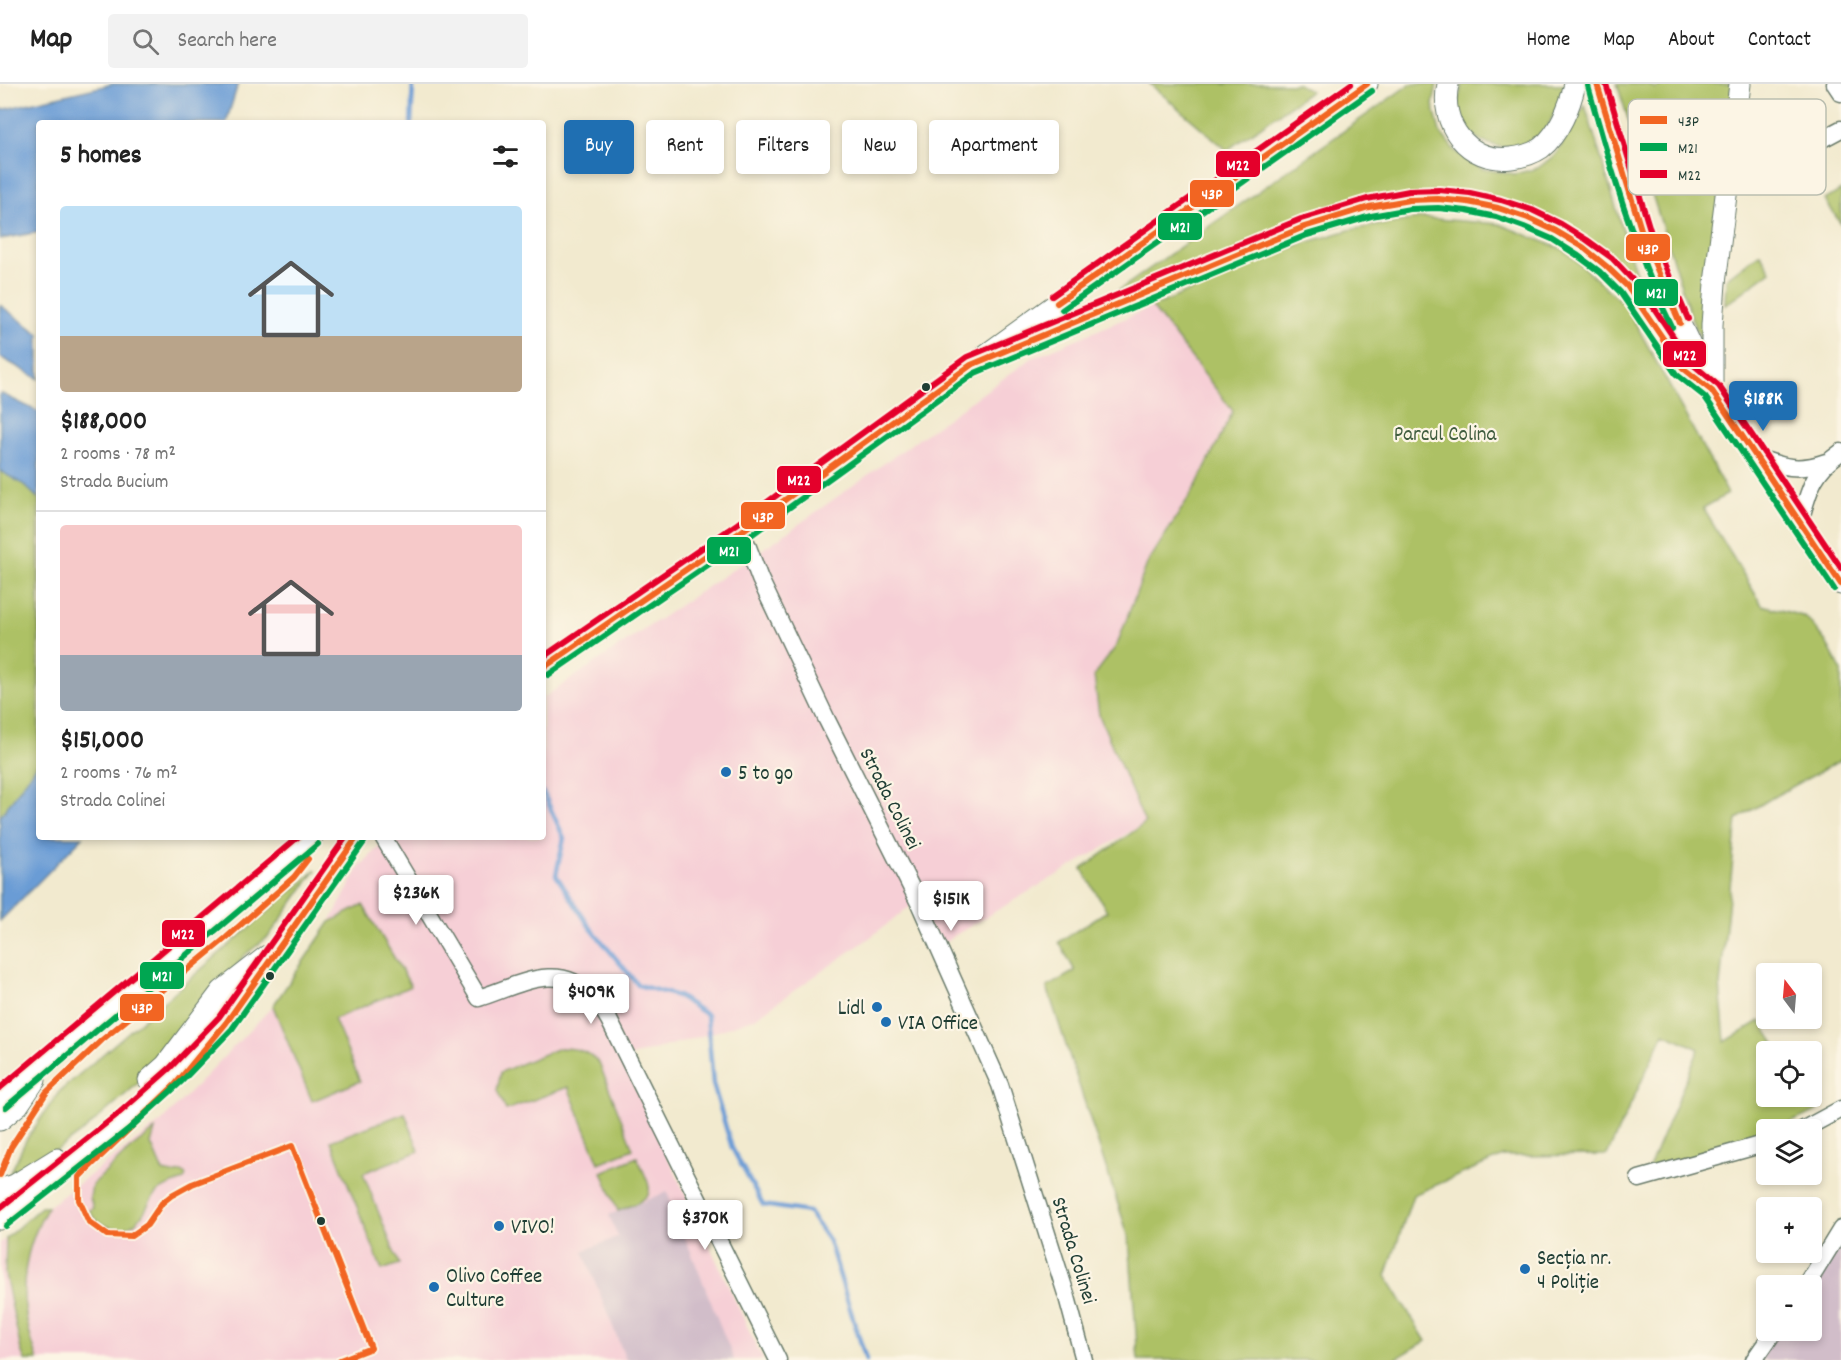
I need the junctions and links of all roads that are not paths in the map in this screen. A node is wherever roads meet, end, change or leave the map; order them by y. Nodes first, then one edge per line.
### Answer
1 (1448, 84) edge
2 (1575, 84) edge
3 (1597, 84) edge
4 (1740, 84) edge
5 (1835, 84) edge
6 (1358, 88) edge
7 (1841, 93) edge
8 (1738, 99) edge
9 (1841, 129) edge
10 (1826, 137) edge
11 (1628, 186) edge
12 (1631, 195) edge
13 (1726, 195) edge
14 (971, 365) junction
15 (1712, 391) junction
16 (1835, 456) edge
17 (1756, 457) junction
18 (1800, 522) junction
19 (742, 531) junction
20 (1841, 584) edge
21 (546, 666) edge
22 (308, 840) edge
23 (355, 840) edge
24 (385, 840) edge
25 (283, 943) junction
26 (52, 1055) junction
27 (0, 1100) edge
28 (1841, 1109) edge
29 (1822, 1119) edge
30 (0, 1120) edge
31 (1756, 1146) edge
32 (1639, 1179) dead end
33 (0, 1190) edge
34 (0, 1219) edge
35 (1841, 1228) edge
36 (1813, 1275) edge
37 (1767, 1341) edge
38 (778, 1360) edge
39 (1084, 1360) edge
40 (1754, 1360) edge

1 - 2 main road
3 - 11 main road
4 - 8 main road
5 - 7 street
6 - 14 main road
9 - 10 street
12 - 15 main road
13 - 15 main road
14 - 15 main road
14 - 19 main road
15 - 17 main road
16 - 17 street
16 - 18 street
17 - 18 main road
18 - 20 main road
19 - 21 main road
19 - 39 street, Strada Colinei
22 - 26 main road
23 - 25 main road
24 - 38 street
25 - 33 main road
25 - 34 main road
26 - 27 main road
26 - 30 main road
28 - 29 street
31 - 32 street
35 - 36 street
37 - 40 street

